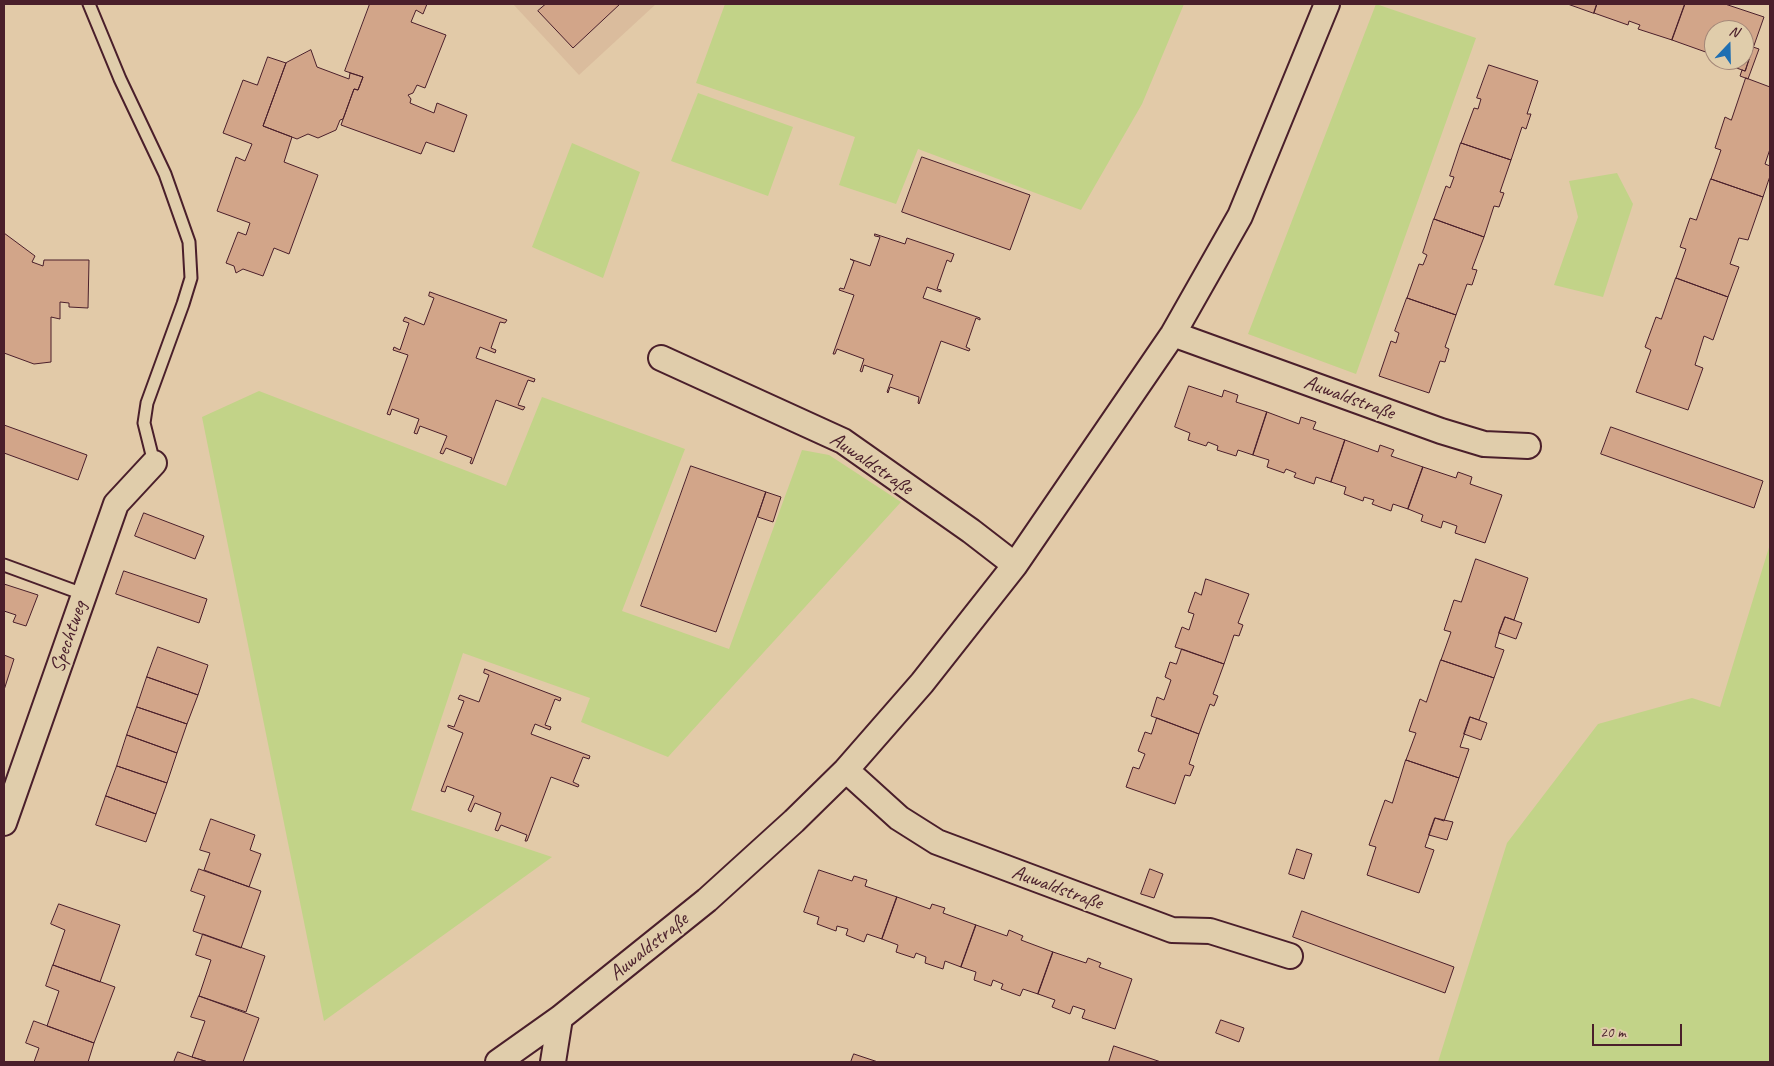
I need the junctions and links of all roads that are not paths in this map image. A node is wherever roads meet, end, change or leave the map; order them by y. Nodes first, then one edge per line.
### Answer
1 (89, 4) edge
2 (1327, 4) edge
3 (1174, 334) junction
4 (661, 358) dead end
5 (1528, 446) dead end
6 (154, 463) joint
7 (4, 565) edge
8 (1015, 565) junction
9 (83, 594) junction
10 (846, 770) junction
11 (4, 824) edge
12 (1290, 956) dead end
13 (560, 1018) junction
14 (498, 1062) edge
15 (553, 1062) edge

1 - 6 lane
2 - 3 street, Auwaldstraße
3 - 5 street, Auwaldstraße
3 - 8 street, Auwaldstraße
4 - 8 street, Auwaldstraße
6 - 9 street, Spechtweg
7 - 9 lane
8 - 10 street, Auwaldstraße
9 - 11 street, Spechtweg
10 - 12 street, Auwaldstraße
10 - 13 street, Auwaldstraße
13 - 14 street, Auwaldstraße
13 - 15 street

